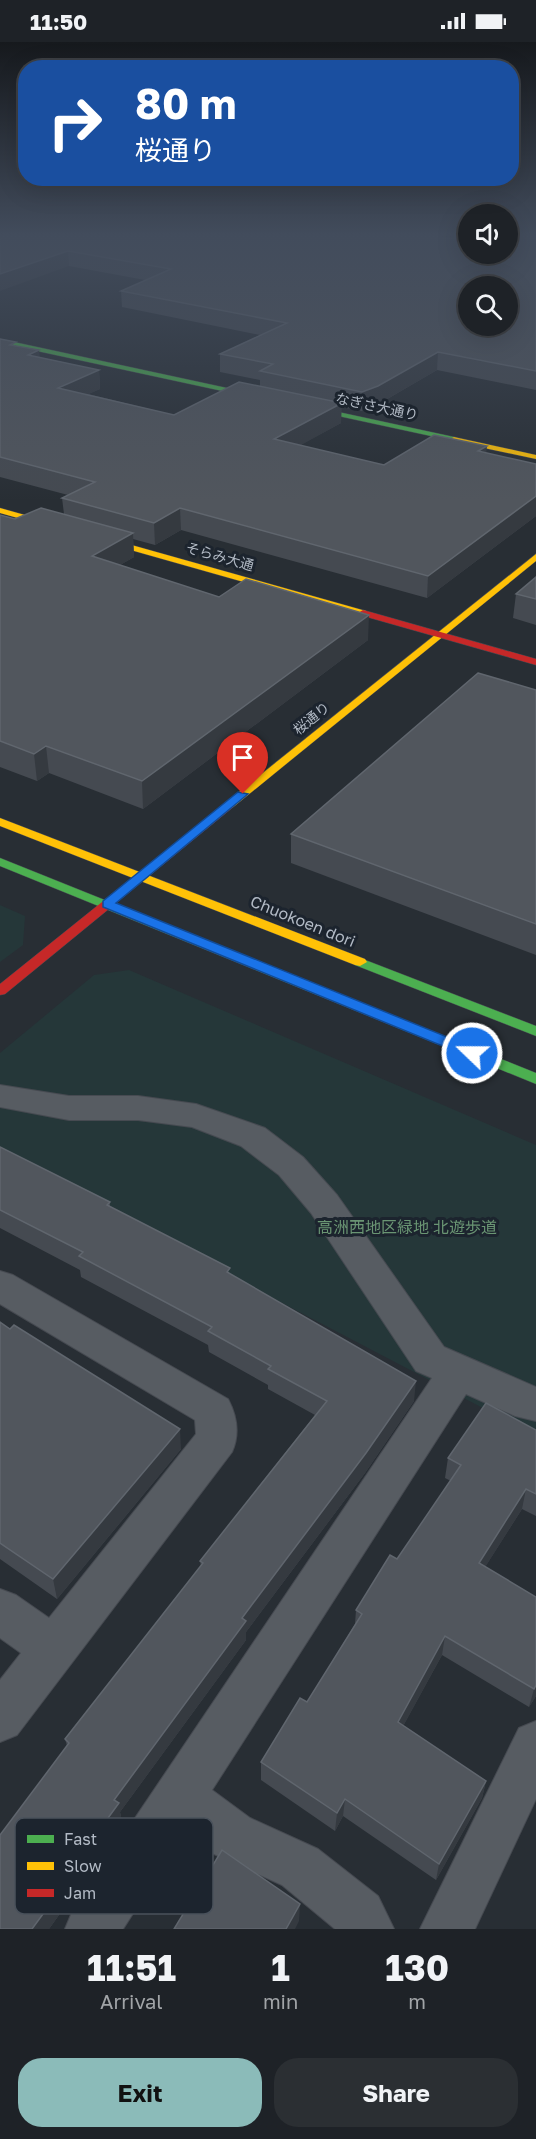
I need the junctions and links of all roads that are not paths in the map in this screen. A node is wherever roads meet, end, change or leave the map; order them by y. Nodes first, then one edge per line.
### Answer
1 (0, 341) edge
2 (536, 457) edge
3 (0, 510) edge
4 (536, 557) edge
5 (439, 635) junction
6 (536, 662) edge
7 (0, 822) edge
8 (0, 862) edge
9 (141, 876) junction
10 (107, 904) junction
11 (0, 991) edge
12 (536, 1031) edge
13 (536, 1078) edge
14 (0, 1096) edge
15 (0, 1286) edge
16 (458, 1372) junction
17 (536, 1404) edge
18 (0, 1611) edge
19 (54, 1648) junction
20 (0, 1718) edge
21 (536, 1745) edge
22 (179, 1797) junction
23 (165, 1818) edge
24 (208, 1818) edge
25 (213, 1822) edge
26 (102, 1914) edge
27 (92, 1929) edge
28 (367, 1929) edge
29 (447, 1929) edge

1 - 2 street, なぎさ大通り
3 - 5 street, そらみ大通
4 - 5 street, 桜通り
5 - 6 street, そらみ大通
5 - 9 street, 桜通り
7 - 9 street, Chuokoen dori
8 - 10 street
9 - 10 street, 桜通り
9 - 12 street, Chuokoen dori
10 - 11 street, 桜通り
10 - 13 street
14 - 16 street
15 - 19 street
16 - 17 street
16 - 22 street
18 - 19 street
19 - 20 street
21 - 29 street
22 - 23 street
22 - 24 street
25 - 28 street
26 - 27 street

